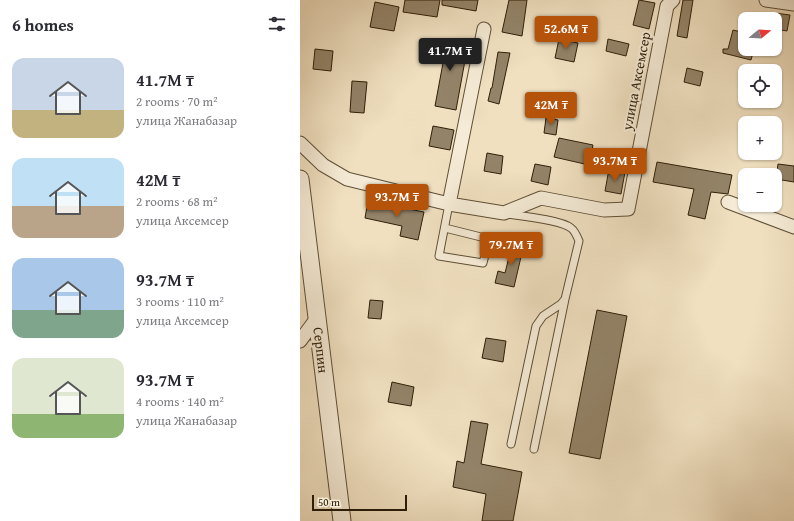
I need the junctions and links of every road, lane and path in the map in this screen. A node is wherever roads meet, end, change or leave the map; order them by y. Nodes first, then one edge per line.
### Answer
1 (673, 0) edge
2 (766, 0) edge
3 (794, 4) edge
4 (484, 29) dead end
5 (300, 143) edge
6 (300, 179) edge
7 (728, 202) dead end
8 (449, 204) junction
9 (504, 213) junction
10 (794, 227) edge
11 (445, 228) junction
12 (566, 299) junction
13 (317, 318) junction
14 (300, 341) edge
15 (511, 444) dead end
16 (534, 449) dead end
17 (342, 521) edge

1 - 9 street, улица Аксемсер
2 - 3 street
4 - 8 street
5 - 8 street
6 - 13 street, Серпин
7 - 10 street
8 - 9 street
8 - 11 lane
9 - 12 lane
11 - 11 lane
12 - 15 lane
12 - 16 lane
13 - 14 street
13 - 17 street, Серпин

